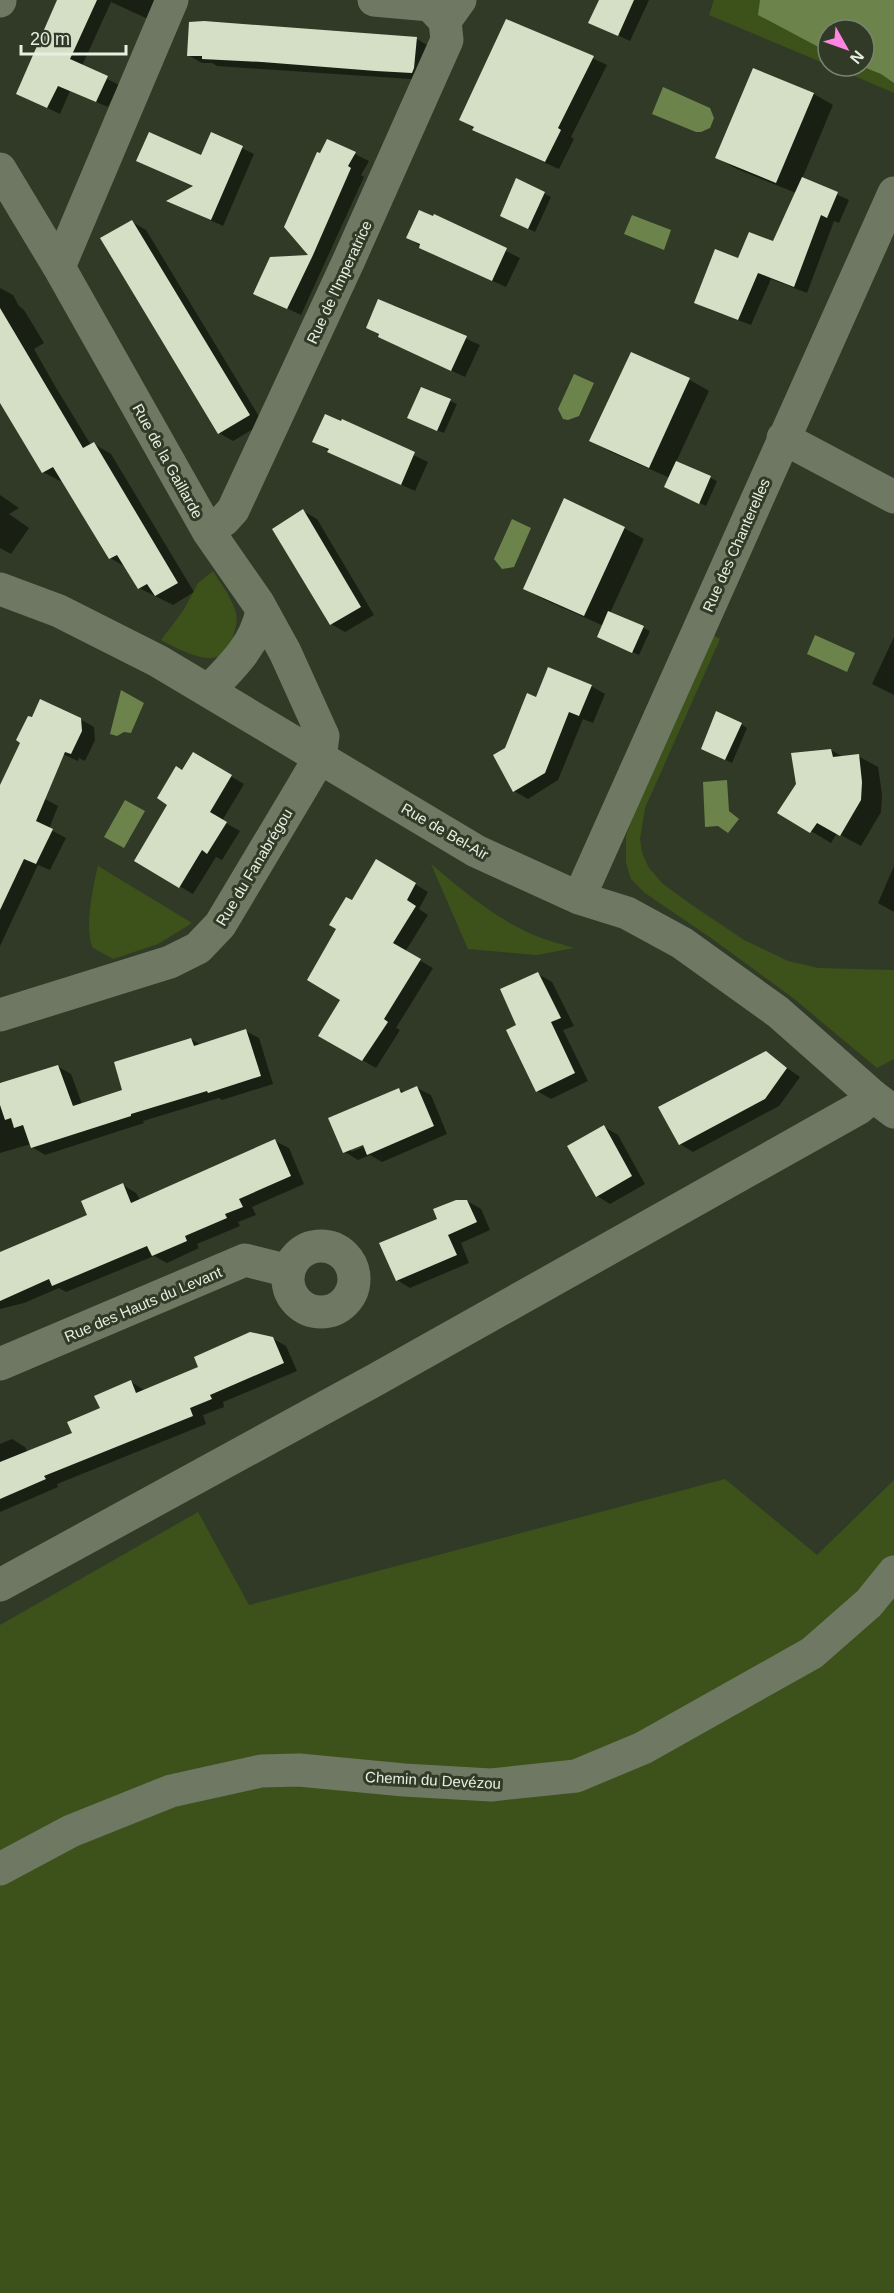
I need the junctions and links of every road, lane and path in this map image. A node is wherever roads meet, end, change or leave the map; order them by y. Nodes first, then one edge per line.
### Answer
1 (171, 0) edge
2 (374, 0) edge
3 (453, 10) edge
4 (0, 169) edge
5 (894, 193) edge
6 (59, 267) junction
7 (783, 438) junction
8 (894, 497) edge
9 (208, 531) junction
10 (0, 589) edge
11 (261, 610) junction
12 (209, 690) junction
13 (320, 757) junction
14 (579, 898) junction
15 (0, 1015) edge
16 (884, 1104) edge
17 (289, 1271) dead end
18 (0, 1365) edge
19 (894, 1572) edge
20 (0, 1585) edge
21 (0, 1869) edge

1 - 6 street
2 - 3 street, Rue de l'Imperatrice
3 - 9 street, Rue de l'Imperatrice
4 - 6 street, Rue de la Gaillarde
5 - 7 street, Rue des Chanterelles
6 - 9 street, Rue de la Gaillarde
7 - 8 street
7 - 14 street, Rue des Chanterelles
9 - 11 street, Rue de la Gaillarde
10 - 12 street, Rue de Bel-Air
11 - 12 street
11 - 13 street, Rue de la Gaillarde
12 - 13 street, Rue de Bel-Air
13 - 14 street, Rue de Bel-Air
13 - 15 street, Rue du Fanabrégou
14 - 16 street, Rue de Bel-Air
16 - 20 street
17 - 18 street, Rue des Hauts du Levant
19 - 21 street, Chemin du Devézou

